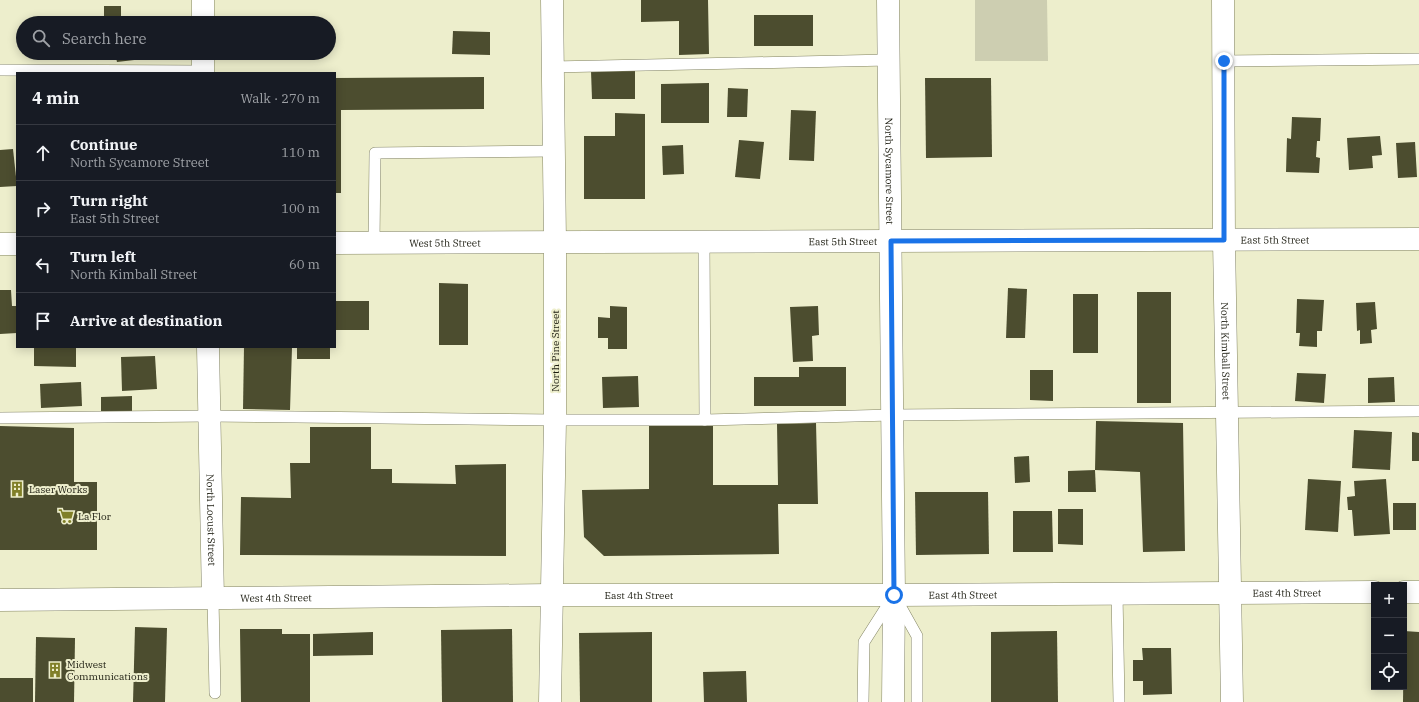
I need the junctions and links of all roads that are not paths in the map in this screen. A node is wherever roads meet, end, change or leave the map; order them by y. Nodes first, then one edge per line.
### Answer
1 (203, 0) edge
2 (552, 0) edge
3 (888, 0) edge
4 (1223, 0) edge
5 (203, 16) edge
6 (1419, 59) edge
7 (888, 60) junction
8 (1224, 61) junction
9 (203, 66) edge
10 (552, 67) junction
11 (0, 70) edge
12 (554, 151) junction
13 (1419, 239) edge
14 (1224, 240) junction
15 (891, 241) junction
16 (555, 242) junction
17 (704, 242) junction
18 (336, 243) edge
19 (374, 243) junction
20 (0, 244) edge
21 (16, 244) edge
22 (208, 348) edge
23 (1419, 411) edge
24 (1227, 412) junction
25 (892, 415) junction
26 (209, 416) junction
27 (0, 418) edge
28 (555, 420) junction
29 (705, 420) junction
30 (1371, 592) edge
31 (1407, 592) edge
32 (1419, 592) edge
33 (1230, 593) junction
34 (1118, 594) junction
35 (552, 595) junction
36 (894, 595) junction
37 (213, 599) junction
38 (0, 600) edge
39 (215, 693) dead end
40 (550, 702) edge
41 (863, 702) edge
42 (893, 702) edge
43 (917, 702) edge
44 (1118, 702) edge
45 (1232, 702) edge

1 - 5 street
2 - 10 street, North Pine Street
3 - 7 street, North Sycamore Street
4 - 8 street, North Kimball Street
6 - 8 lane
7 - 10 lane
7 - 15 street, North Sycamore Street
8 - 14 street, North Kimball Street
9 - 11 lane
10 - 12 street, North Pine Street
12 - 16 street, North Pine Street
12 - 19 lane
13 - 14 street, East 5th Street
14 - 15 street, East 5th Street
14 - 24 street, North Kimball Street
15 - 17 street, East 5th Street
15 - 25 street, North Sycamore Street
16 - 17 street, East 5th Street
16 - 19 street, West 5th Street
16 - 28 street, North Pine Street
17 - 29 lane
18 - 19 street, West 5th Street
20 - 21 street
22 - 26 street, North Locust Street
23 - 24 lane
24 - 25 lane
24 - 33 street, North Kimball Street
25 - 29 lane
25 - 36 street, North Sycamore Street
26 - 27 lane
26 - 28 lane
26 - 37 street, North Locust Street
28 - 29 lane
28 - 35 street, North Pine Street
30 - 33 street, East 4th Street
31 - 32 street
33 - 34 street, East 4th Street
33 - 45 street, North Kimball Street
34 - 36 street, East 4th Street
34 - 44 lane
35 - 36 street, East 4th Street
35 - 37 street, West 4th Street
35 - 40 street, North Pine Street
36 - 41 lane
36 - 42 street, North Sycamore Street
36 - 43 lane
37 - 38 street, West 4th Street
37 - 39 lane, North Locust Street

